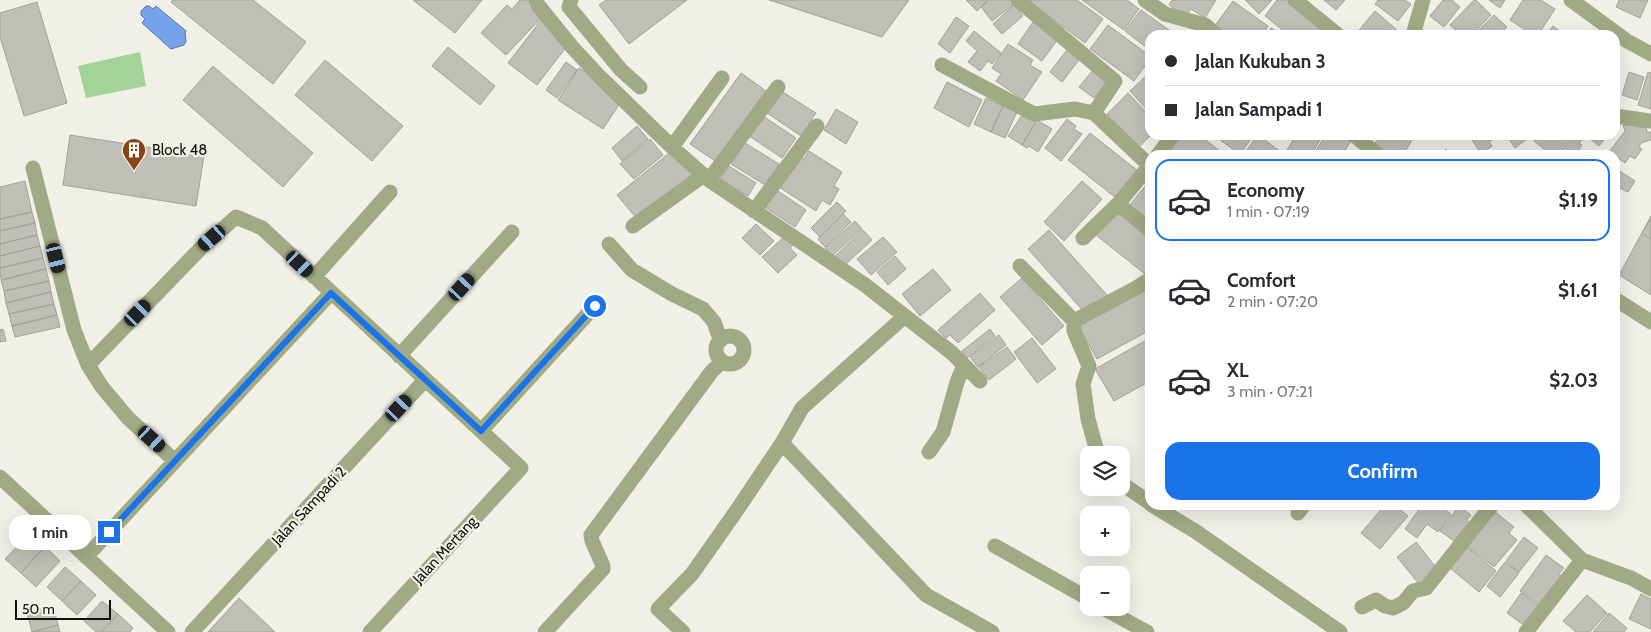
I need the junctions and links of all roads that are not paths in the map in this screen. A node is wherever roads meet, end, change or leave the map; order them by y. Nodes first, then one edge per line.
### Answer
1 (536, 0) edge
2 (571, 0) edge
3 (1018, 0) edge
4 (1145, 0) edge
5 (1295, 0) edge
6 (1423, 0) edge
7 (1571, 0) edge
8 (1211, 30) edge
9 (1332, 30) edge
10 (1414, 30) edge
11 (1612, 30) edge
12 (1620, 36) edge
13 (607, 52) junction
14 (1651, 54) edge
15 (942, 65) dead end
16 (591, 68) junction
17 (722, 78) dead end
18 (640, 87) dead end
19 (778, 87) dead end
20 (1094, 113) junction
21 (1620, 117) edge
22 (1651, 121) edge
23 (817, 126) dead end
24 (1360, 140) edge
25 (672, 147) junction
26 (1372, 150) edge
27 (1145, 161) edge
28 (32, 168) dead end
29 (1145, 172) edge
30 (706, 178) junction
31 (390, 192) dead end
32 (1118, 204) junction
33 (754, 210) junction
34 (633, 226) dead end
35 (1145, 226) edge
36 (512, 232) dead end
37 (1083, 238) dead end
38 (609, 244) dead end
39 (1020, 266) dead end
40 (314, 277) junction
41 (1145, 282) edge
42 (331, 293) junction
43 (1620, 302) edge
44 (595, 306) dead end
45 (905, 316) junction
46 (1074, 321) junction
47 (1651, 322) edge
48 (720, 339) junction
49 (399, 356) junction
50 (722, 362) junction
51 (88, 365) junction
52 (964, 365) junction
53 (425, 380) junction
54 (980, 381) dead end
55 (481, 431) junction
56 (782, 443) junction
57 (1096, 446) edge
58 (929, 452) dead end
59 (176, 461) junction
60 (0, 477) edge
61 (1130, 489) edge
62 (1145, 500) edge
63 (1161, 510) edge
64 (1488, 510) edge
65 (1531, 510) edge
66 (995, 546) dead end
67 (86, 557) junction
68 (1582, 560) junction
69 (1651, 589) edge
70 (1080, 594) edge
71 (1362, 607) dead end
72 (1117, 616) edge
73 (168, 632) edge
74 (192, 632) edge
75 (370, 632) edge
76 (545, 632) edge
77 (683, 632) edge
78 (992, 632) edge
79 (1146, 632) edge
80 (1340, 632) edge
81 (1526, 632) edge

1 - 16 street
2 - 13 street
3 - 20 street
4 - 8 street
5 - 9 street
6 - 10 street
7 - 11 street
12 - 14 street
13 - 16 street
13 - 18 street
15 - 20 street
16 - 25 street
17 - 25 street
19 - 30 street
20 - 27 street
21 - 22 street
23 - 33 street
24 - 26 street
25 - 30 street
28 - 51 street
29 - 32 street
30 - 33 street
30 - 34 street
31 - 40 street
32 - 35 street
32 - 37 street
33 - 45 street
36 - 49 street
38 - 48 street
39 - 46 street
40 - 42 street
40 - 51 street
41 - 46 street
42 - 49 street
42 - 59 street
43 - 47 street
44 - 55 street
45 - 52 street
45 - 56 street
46 - 57 street
48 - 50 street
48 - 50 street
49 - 53 street
50 - 76 street
51 - 59 street
52 - 54 street
52 - 58 street
53 - 55 street
53 - 74 street, Jalan Sampadi 2
55 - 75 street, Jalan Mertang
56 - 77 street
56 - 78 street
59 - 67 street
60 - 67 street
61 - 62 street
63 - 80 street
64 - 71 street
65 - 68 street
66 - 70 street
67 - 73 street
68 - 69 street
68 - 81 street
72 - 79 street

